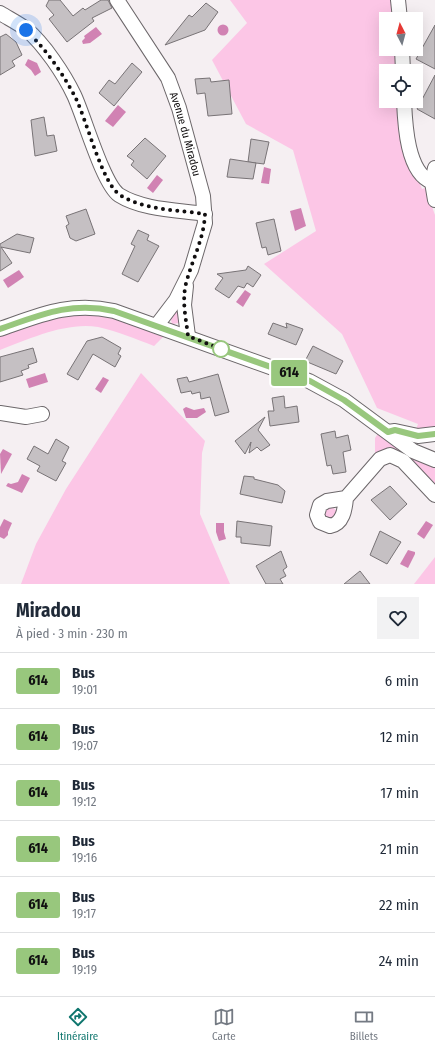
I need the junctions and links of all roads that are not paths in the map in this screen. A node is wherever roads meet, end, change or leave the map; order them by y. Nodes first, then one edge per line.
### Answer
1 (117, 0) edge
2 (398, 0) edge
3 (399, 12) edge
4 (0, 13) edge
5 (405, 108) edge
6 (435, 168) edge
7 (432, 182) junction
8 (435, 200) edge
9 (205, 214) junction
10 (187, 280) junction
11 (157, 325) junction
12 (0, 330) edge
13 (188, 336) junction
14 (0, 413) edge
15 (42, 414) dead end
16 (388, 432) junction
17 (435, 435) edge
18 (432, 460) edge
19 (435, 496) edge
20 (346, 498) dead end

1 - 9 street, Avenue du Miradou
2 - 3 street
4 - 9 street
5 - 7 street
6 - 7 street
7 - 8 street
9 - 10 street, Avenue du Miradou
10 - 11 street, Avenue du Miradou
10 - 13 street, Avenue du Miradou
11 - 12 street
11 - 13 street
13 - 16 street
14 - 15 street
16 - 17 street
16 - 18 street
17 - 18 street
19 - 20 street

